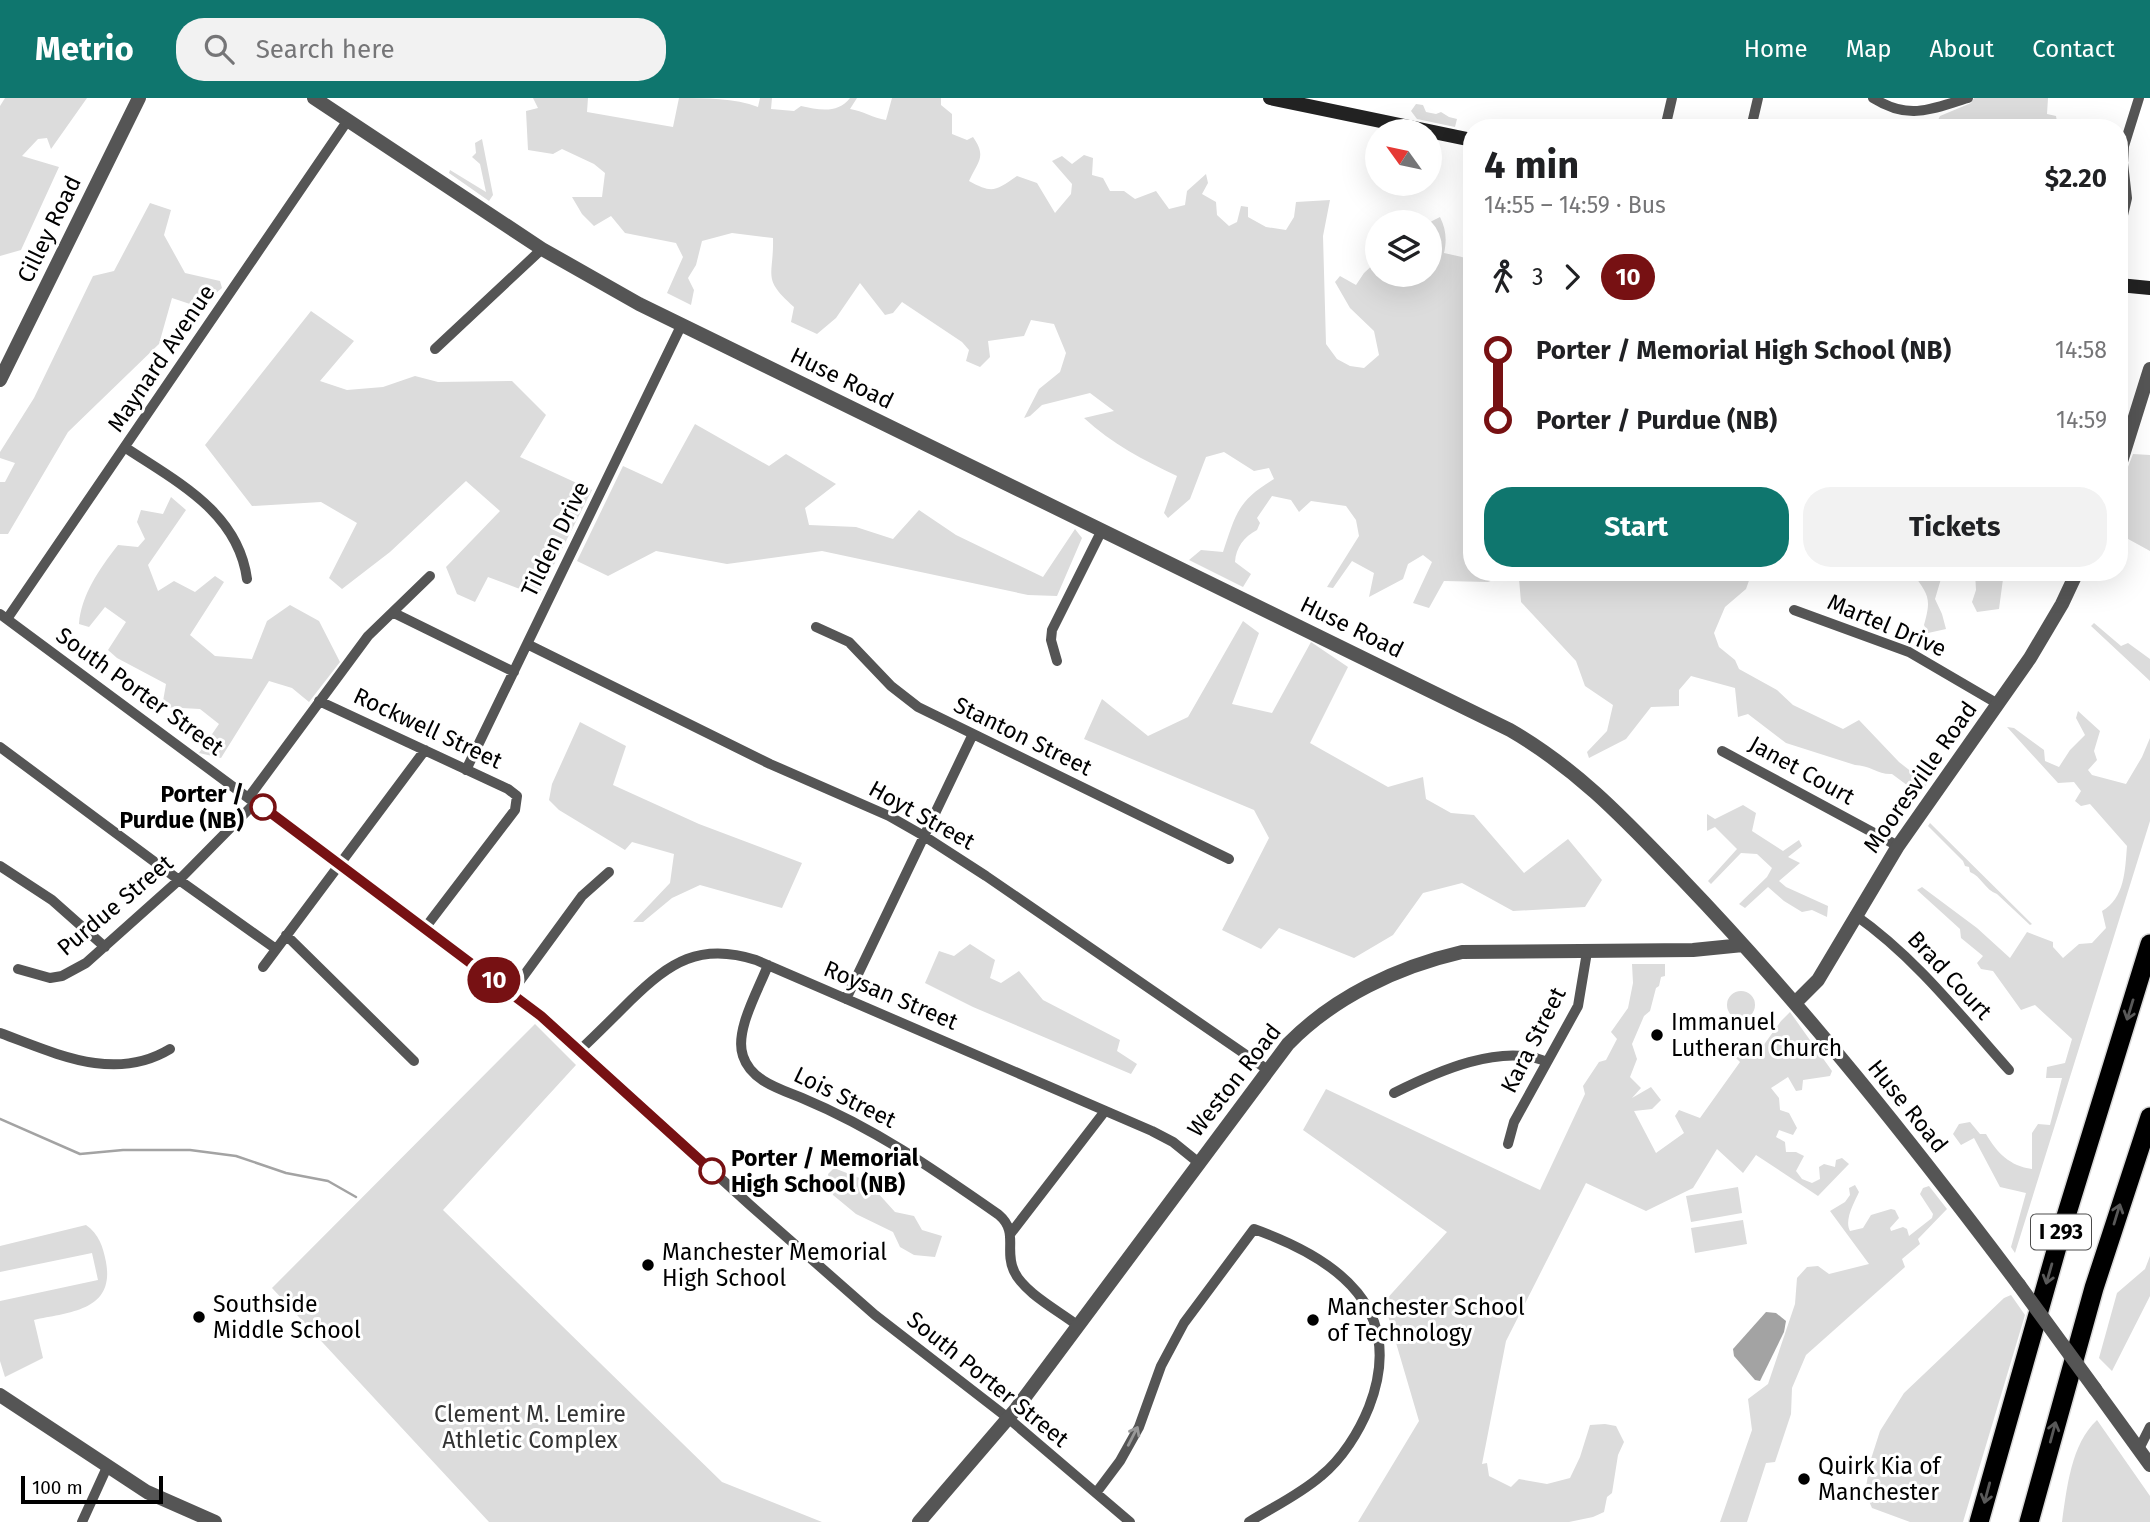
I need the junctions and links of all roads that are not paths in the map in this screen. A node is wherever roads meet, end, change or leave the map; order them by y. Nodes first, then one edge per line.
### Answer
1 (139, 98) edge
2 (314, 98) edge
3 (1270, 98) edge
4 (1672, 98) edge
5 (1758, 98) edge
6 (1873, 98) edge
7 (1968, 98) edge
8 (2139, 98) edge
9 (1667, 119) edge
10 (1753, 119) edge
11 (348, 120) junction
12 (2128, 133) edge
13 (1463, 138) edge
14 (542, 249) junction
15 (2128, 286) edge
16 (2150, 288) edge
17 (681, 326) junction
18 (435, 349) dead end
19 (2150, 369) edge
20 (0, 380) edge
21 (2148, 387) edge
22 (2128, 443) edge
23 (126, 448) junction
24 (1102, 530) junction
25 (430, 576) dead end
26 (247, 579) dead end
27 (2072, 581) edge
28 (1794, 610) dead end
29 (394, 613) junction
30 (4, 617) edge
31 (816, 627) dead end
32 (527, 644) junction
33 (1057, 660) dead end
34 (514, 672) junction
35 (319, 701) junction
36 (1998, 704) junction
37 (973, 734) junction
38 (0, 747) edge
39 (425, 750) junction
40 (1722, 751) dead end
41 (466, 770) junction
42 (253, 800) junction
43 (924, 836) junction
44 (1898, 846) junction
45 (1229, 859) dead end
46 (339, 864) junction
47 (0, 866) edge
48 (609, 872) dead end
49 (179, 880) junction
50 (1855, 915) junction
51 (425, 928) junction
52 (286, 935) junction
53 (2150, 944) edge
54 (1743, 945) junction
55 (105, 947) junction
56 (276, 949) junction
57 (1587, 952) junction
58 (768, 965) junction
59 (263, 967) dead end
60 (18, 969) dead end
61 (511, 993) junction
62 (846, 999) junction
63 (1795, 1003) junction
64 (0, 1033) edge
65 (170, 1049) dead end
66 (580, 1050) junction
67 (414, 1061) dead end
68 (1547, 1062) junction
69 (1268, 1070) junction
70 (2009, 1070) dead end
71 (1394, 1093) dead end
72 (1105, 1111) junction
73 (2150, 1117) edge
74 (1508, 1144) dead end
75 (1199, 1163) junction
76 (1011, 1233) junction
77 (1077, 1325) junction
78 (0, 1395) edge
79 (1008, 1419) junction
80 (2150, 1427) edge
81 (2139, 1449) junction
82 (108, 1465) junction
83 (2150, 1465) edge
84 (1096, 1493) junction
85 (194, 1518) edge
86 (82, 1522) edge
87 (215, 1522) edge
88 (919, 1522) edge
89 (1130, 1522) edge
90 (1249, 1522) edge
91 (1979, 1522) edge
92 (2029, 1522) edge

1 - 20 street, Cilley Road
2 - 11 street, Huse Road
3 - 13 main road
4 - 9 street
5 - 10 street
6 - 7 street
8 - 12 street
11 - 14 street, Huse Road
11 - 23 street, Maynard Avenue
14 - 17 street, Huse Road
14 - 18 street
15 - 16 main road
17 - 24 street, Huse Road
17 - 32 street, Tilden Drive
19 - 21 street
21 - 22 street
23 - 26 street
23 - 30 street, Maynard Avenue
24 - 33 street
24 - 54 street, Huse Road
25 - 29 street, Purdue Street
27 - 36 street, Mooresville Road
28 - 36 street, Martel Drive
29 - 34 street
29 - 35 street, Purdue Street
30 - 42 street, South Porter Street
31 - 37 street, Stanton Street
32 - 34 street, Tilden Drive
32 - 43 street, Hoyt Street
34 - 41 street, Tilden Drive
35 - 39 street, Rockwell Street
35 - 42 street, Purdue Street
36 - 44 street, Mooresville Road
37 - 43 street
37 - 45 street, Stanton Street
38 - 49 street
39 - 41 street, Rockwell Street
39 - 46 street
40 - 44 street, Janet Court
41 - 51 street, Rockwell Street
42 - 46 street, South Porter Street
42 - 49 street, Purdue Street
43 - 62 street
43 - 69 street, Hoyt Street
44 - 50 street, Mooresville Road
46 - 51 street, South Porter Street
46 - 52 street
47 - 55 street
48 - 61 street
49 - 55 street, Purdue Street
49 - 56 street
50 - 63 street, Mooresville Road
50 - 70 street, Brad Court
51 - 61 street, South Porter Street
52 - 56 street
52 - 67 street
53 -> 91 highway, I 293
54 - 57 street, Weston Road
54 - 63 street, Huse Road
55 - 60 street, Purdue Street
56 - 59 street
57 - 68 street, Kara Street
57 - 69 street, Weston Road
58 - 62 street, Roysan Street
58 - 66 street, Roysan Street
58 - 76 street, Lois Street
61 - 66 street, South Porter Street
62 - 72 street, Roysan Street
63 - 81 street, Huse Road, bridge
64 - 65 street
66 - 79 street, South Porter Street
68 - 71 street
68 - 74 street, Kara Street
69 - 75 street, Weston Road
72 - 75 street, Roysan Street
72 - 76 street
92 -> 73 highway, I 293
75 - 77 street, Weston Road
76 - 77 street
77 - 79 street, Weston Road
78 - 82 street
79 - 84 street, South Porter Street
79 - 88 street, Weston Road
80 - 81 street
81 - 83 street, Huse Road
82 - 85 street
82 - 86 street
84 - 89 street, South Porter Street
84 -> 90 street
85 - 87 street

